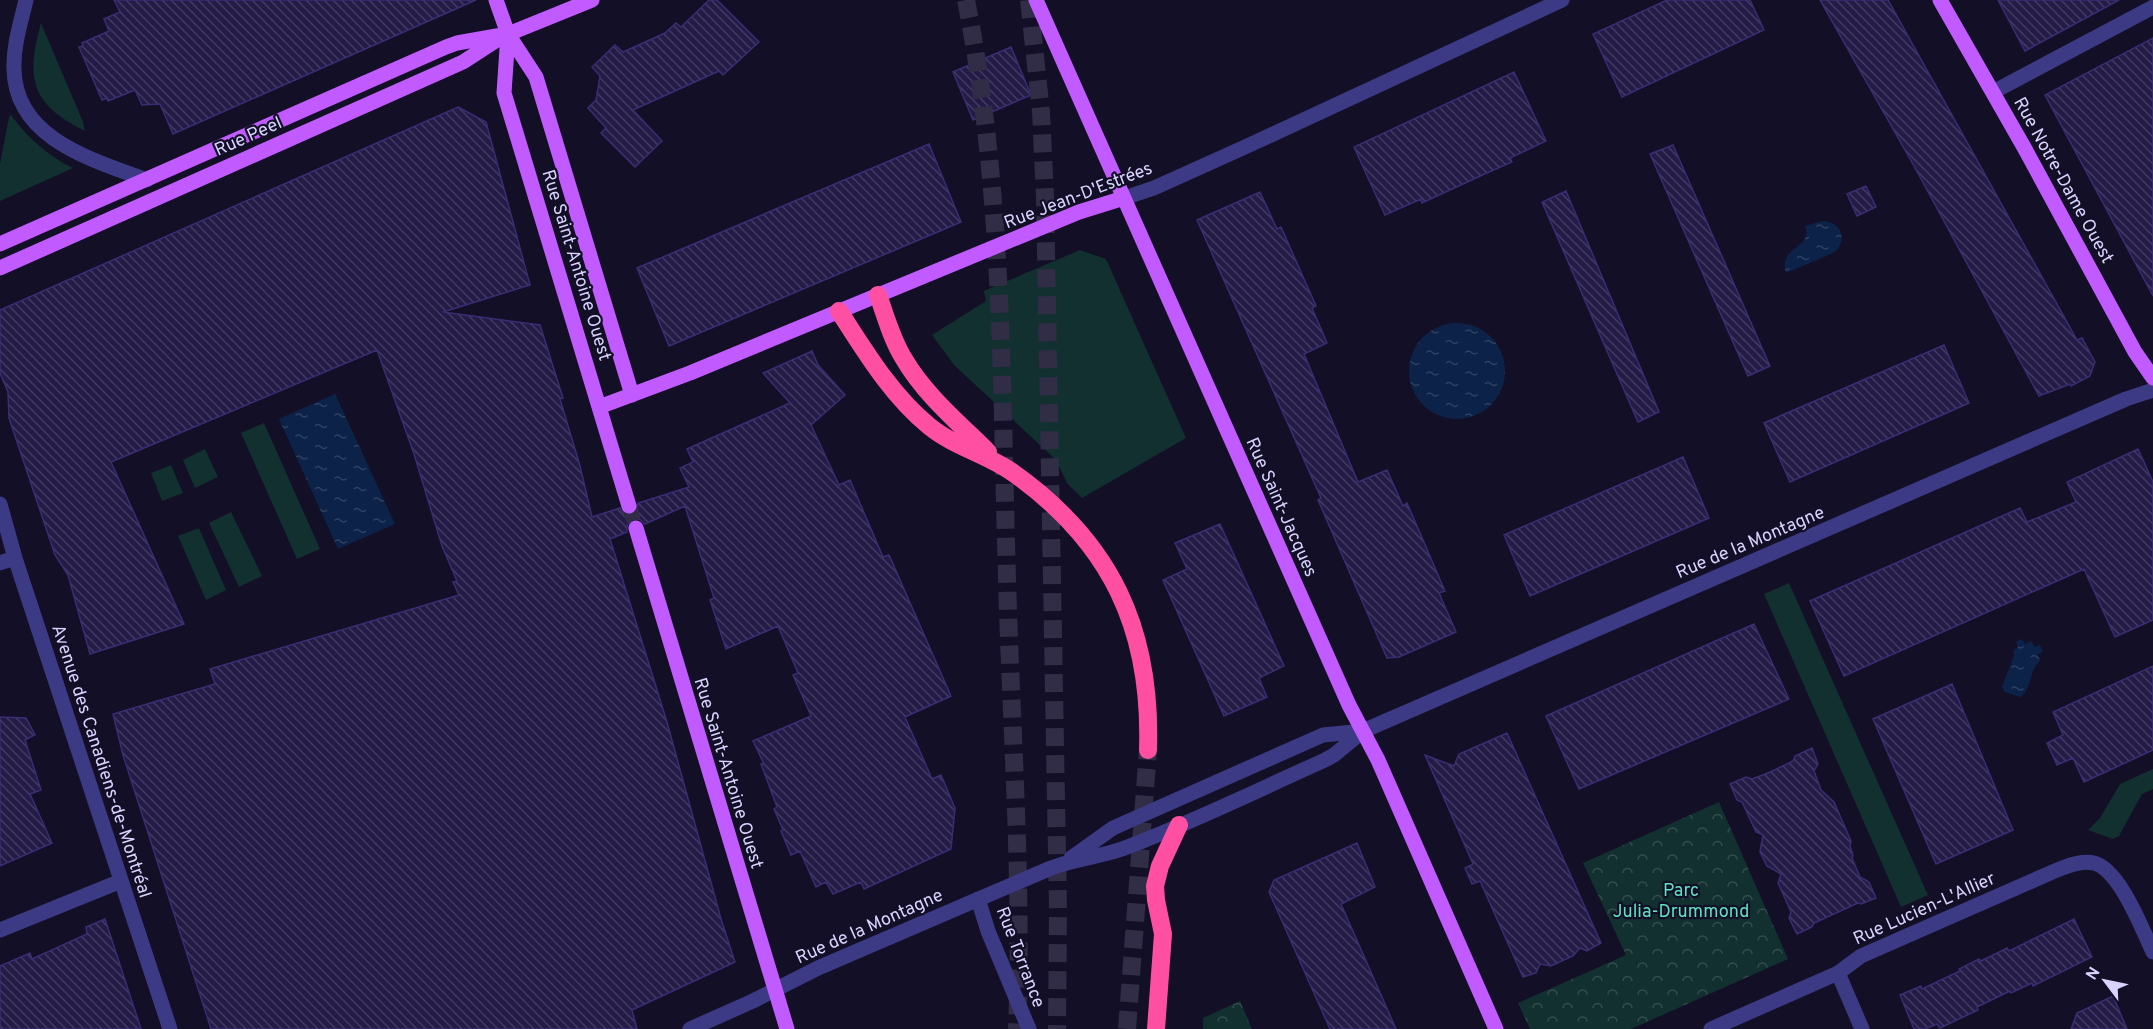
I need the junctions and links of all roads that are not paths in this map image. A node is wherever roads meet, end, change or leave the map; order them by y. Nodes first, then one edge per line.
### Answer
1 (26, 0) edge
2 (496, 0) edge
3 (592, 0) edge
4 (1036, 0) edge
5 (1562, 0) edge
6 (1940, 0) edge
7 (2153, 7) edge
8 (508, 34) junction
9 (1993, 92) junction
10 (147, 180) junction
11 (1124, 198) junction
12 (0, 244) edge
13 (0, 268) edge
14 (878, 295) junction
15 (839, 311) junction
16 (2153, 378) edge
17 (2153, 390) edge
18 (632, 395) junction
19 (599, 407) junction
20 (1000, 464) junction
21 (0, 504) edge
22 (629, 506) tunnel mouth
23 (636, 528) tunnel mouth
24 (15, 558) junction
25 (0, 563) edge
26 (1363, 731) junction
27 (1148, 750) tunnel mouth
28 (1179, 825) junction
29 (1066, 862) junction
30 (121, 881) junction
31 (978, 899) junction
32 (0, 930) edge
33 (2153, 952) edge
34 (1838, 974) junction
35 (775, 990) junction
36 (170, 1029) edge
37 (690, 1029) edge
38 (787, 1029) edge
39 (1029, 1029) edge
40 (1156, 1029) edge
41 (1496, 1029) edge
42 (1711, 1029) edge
43 (1862, 1029) edge

1 - 10 street
2 - 8 main road, Rue Saint-Antoine Ouest
3 - 8 main road, Rue Peel
4 - 11 main road, Rue Saint-Jacques
5 - 11 street, Rue Jean-D'Estrées
6 - 9 main road, Rue Notre-Dame Ouest
7 - 9 street
8 - 10 main road, Rue Peel
8 - 13 main road, Rue Peel
8 - 18 main road, Rue Saint-Antoine Ouest
8 - 19 main road, Rue Saint-Antoine Ouest
9 - 16 main road, Rue Notre-Dame Ouest
10 - 12 main road, Rue Peel
11 - 14 main road, Rue Jean-D'Estrées
11 - 26 main road, Rue Saint-Jacques
14 - 15 main road, Rue Jean-D'Estrées
14 - 20 highway
15 - 18 main road, Rue Jean-D'Estrées
15 - 20 highway
17 - 26 street, Rue de la Montagne
18 - 19 main road, Rue Jean-D'Estrées
19 - 22 main road, Rue Saint-Antoine Ouest
20 - 27 highway
21 - 24 street, Avenue des Canadiens-de-Montréal
23 - 35 main road, Rue Saint-Antoine Ouest
24 - 25 street
24 - 30 street, Avenue des Canadiens-de-Montréal
26 - 28 street, Rue de la Montagne
26 - 29 street, Rue de la Montagne
26 - 41 main road, Rue Saint-Jacques
28 - 29 street, Rue de la Montagne
28 - 40 highway
29 - 31 street, Rue de la Montagne
30 - 32 street
30 - 36 street, Avenue des Canadiens-de-Montréal
31 - 35 street, Rue de la Montagne
31 - 39 street, Rue Torrance
33 - 34 street, Rue Lucien-L'Allier
34 - 42 street, Rue Lucien-L'Allier
34 - 43 street
35 - 37 street, Rue de la Montagne
35 - 38 main road, Rue Saint-Antoine Ouest

